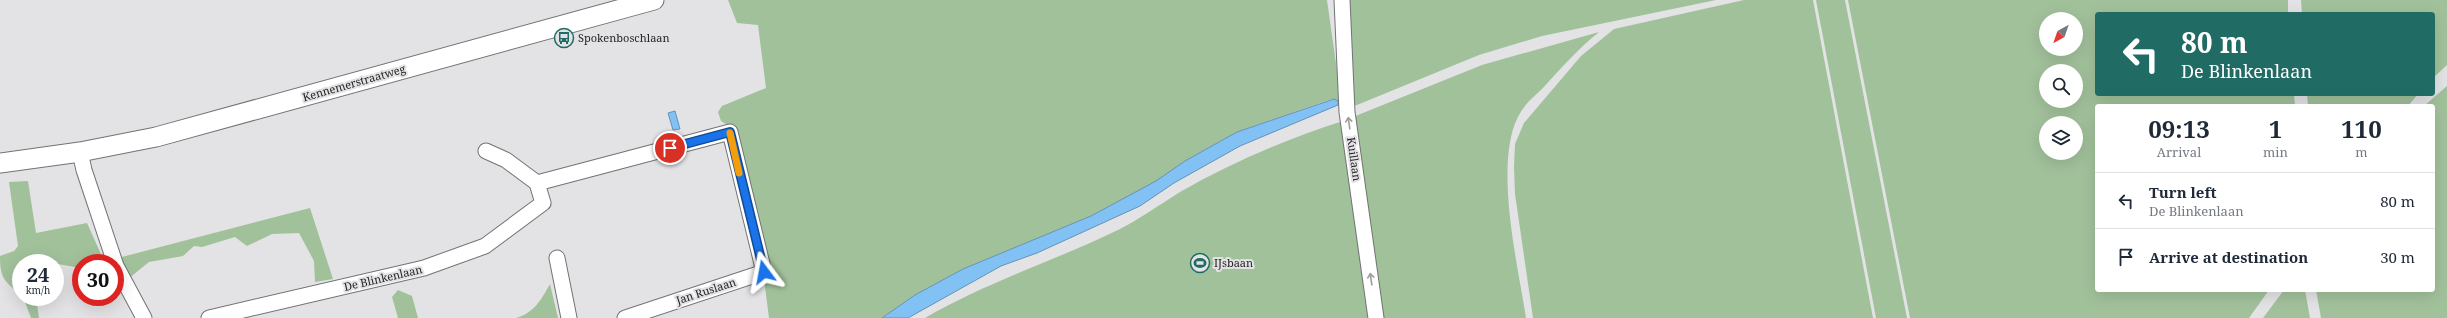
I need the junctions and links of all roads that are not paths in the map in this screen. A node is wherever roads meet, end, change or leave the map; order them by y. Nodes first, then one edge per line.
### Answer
1 (654, 0) edge
2 (1342, 0) edge
3 (486, 151) dead end
4 (80, 152) junction
5 (0, 153) edge
6 (52, 155) junction
7 (0, 163) edge
8 (537, 183) junction
9 (112, 254) edge
10 (557, 258) dead end
11 (124, 280) edge
12 (144, 318) edge
13 (209, 318) edge
14 (569, 318) edge
15 (625, 318) edge
16 (1376, 318) edge

1 - 4 main road, Kennemerstraatweg
16 -> 2 street, Kuillaan
3 - 8 street
4 - 6 main road, Kennemerstraatweg
4 - 9 street
5 - 6 main road, Kennemerstraatweg
6 - 7 main road, Kennemerstraatweg
8 - 13 street, De Blinkenlaan
8 - 15 street, Jan Ruslaan
10 - 14 street
11 - 12 street

